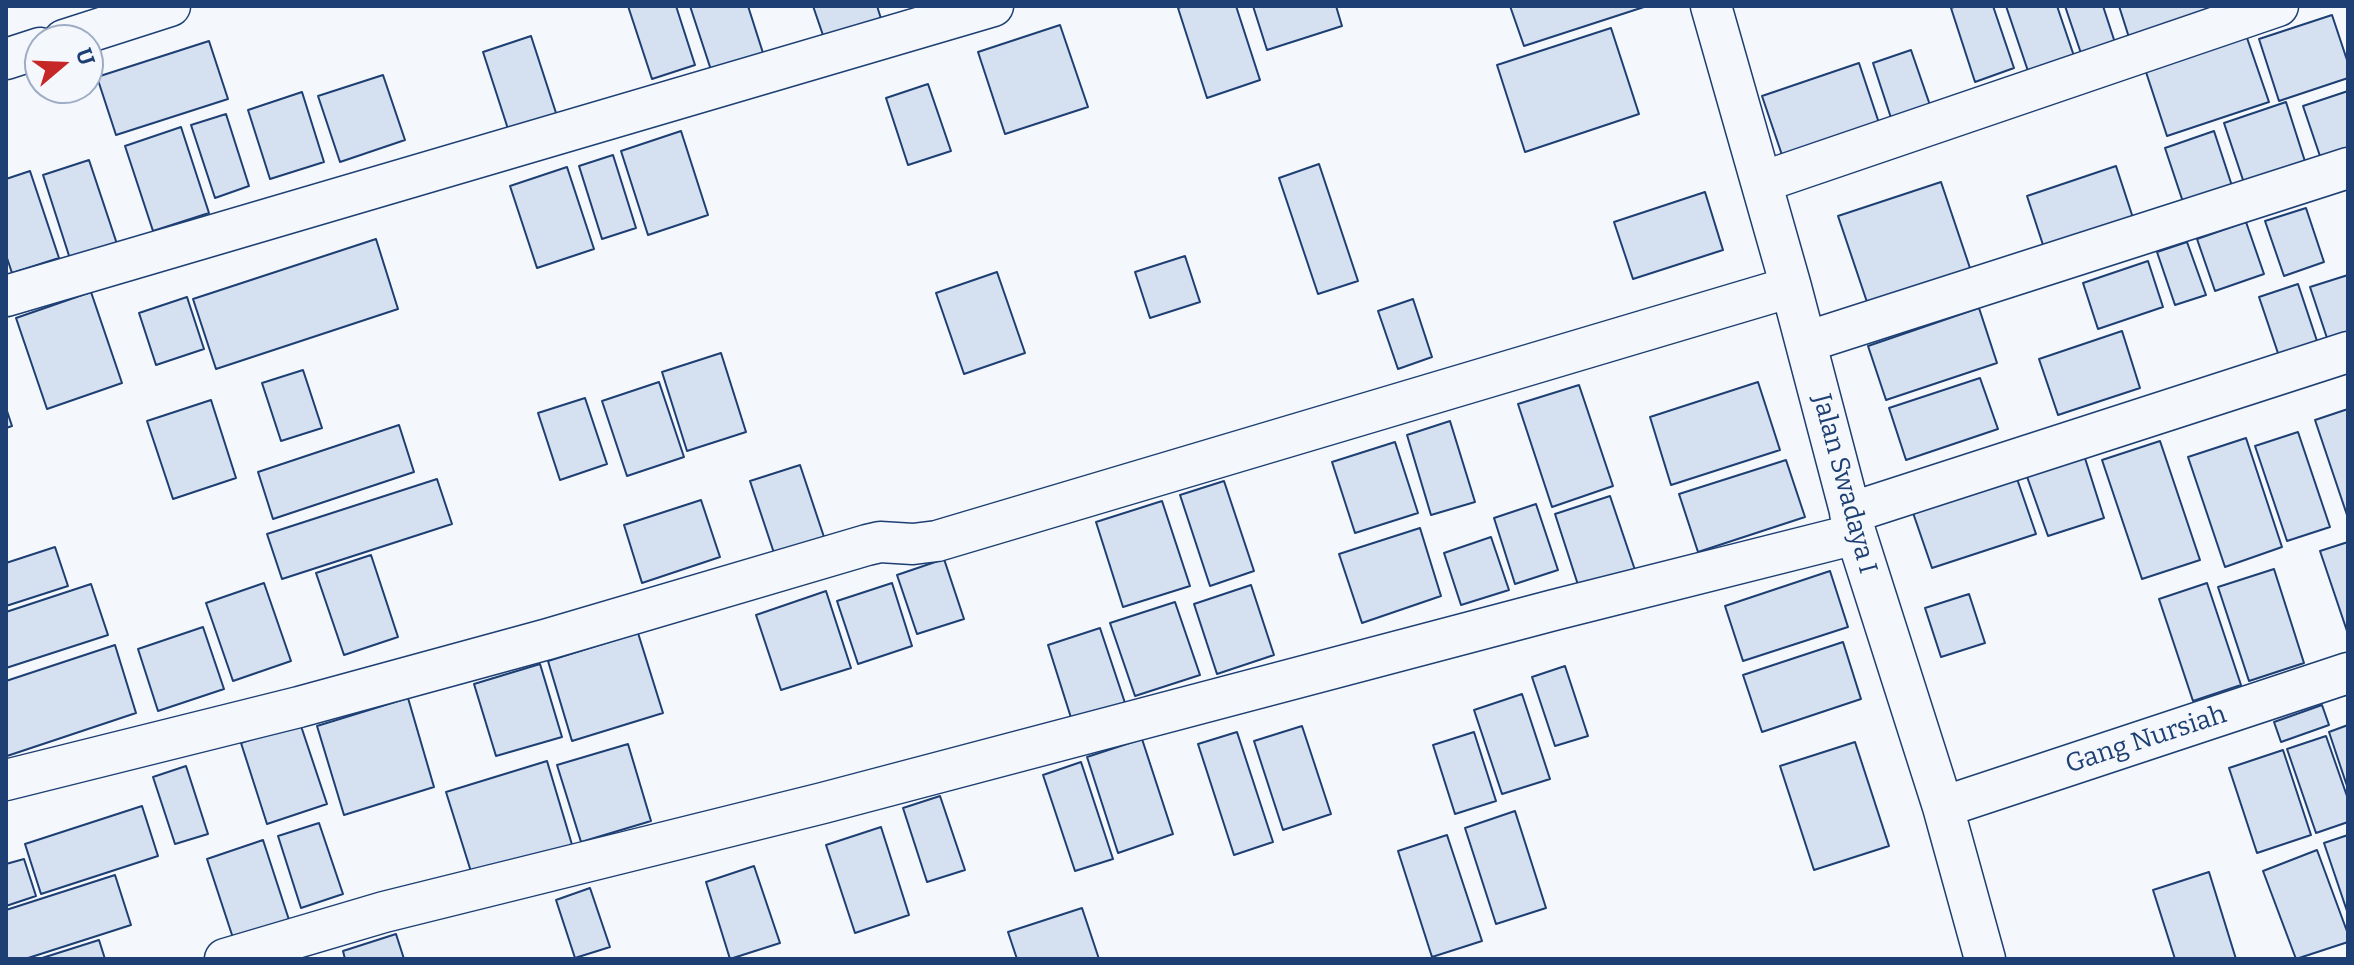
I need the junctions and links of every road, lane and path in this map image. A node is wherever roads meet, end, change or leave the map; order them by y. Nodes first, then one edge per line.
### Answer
1 (170, 6) edge
2 (993, 6) edge
3 (1711, 6) edge
4 (2278, 6) edge
5 (104, 27) edge
6 (2348, 168) edge
7 (1762, 182) junction
8 (1791, 287) junction
9 (6, 296) edge
10 (1806, 342) junction
11 (2348, 352) edge
12 (1853, 524) junction
13 (2348, 673) edge
14 (6, 780) edge
15 (1943, 807) junction
16 (225, 959) edge
17 (1985, 959) edge

1 - 5 street
2 - 9 street
3 - 7 street, Jalan Swadaya I
4 - 7 street
6 - 10 street
7 - 8 street, Jalan Swadaya I
8 - 10 street, Jalan Swadaya I
8 - 14 street
10 - 12 street, Jalan Swadaya I
11 - 12 street
12 - 15 street, Jalan Swadaya I
12 - 16 street
13 - 15 street, Gang Nursiah
15 - 17 street, Jalan Swadaya I

